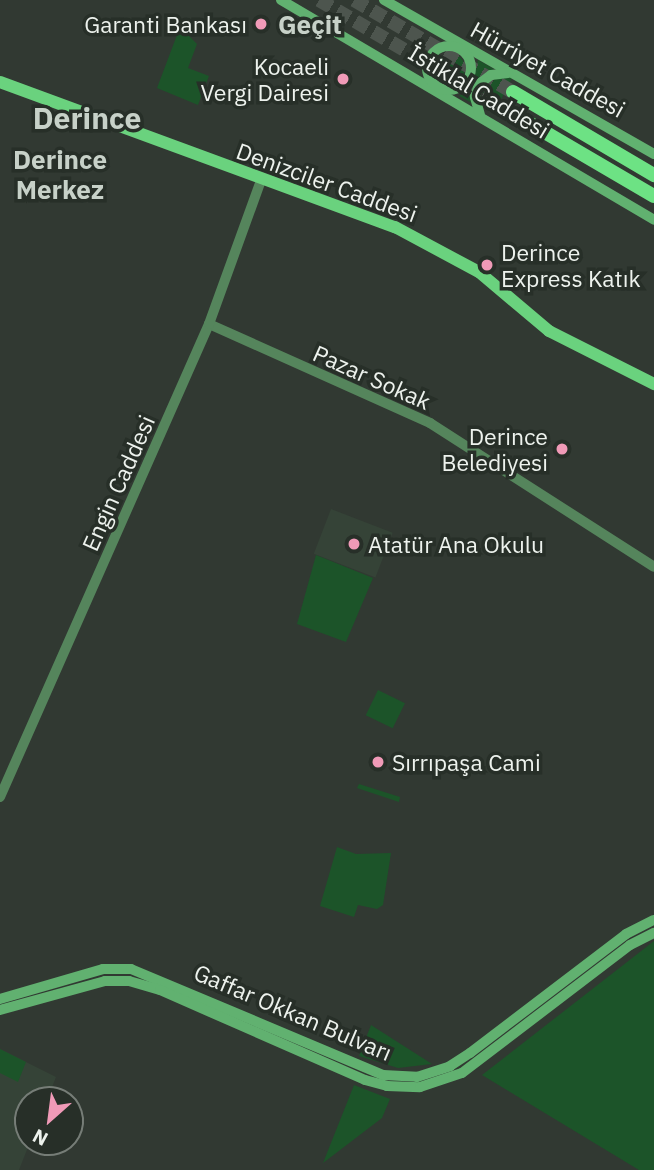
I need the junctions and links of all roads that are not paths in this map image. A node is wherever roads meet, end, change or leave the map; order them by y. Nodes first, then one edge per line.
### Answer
1 (281, 0) edge
2 (384, 0) edge
3 (447, 37) junction
4 (459, 48) junction
5 (471, 50) junction
6 (511, 73) junction
7 (0, 82) edge
8 (437, 89) junction
9 (513, 92) tunnel mouth
10 (502, 107) tunnel mouth
11 (480, 115) junction
12 (654, 154) edge
13 (654, 175) edge
14 (261, 180) junction
15 (654, 196) edge
16 (654, 220) edge
17 (209, 324) junction
18 (654, 384) edge
19 (654, 567) edge
20 (0, 797) edge
21 (654, 920) edge
22 (654, 933) edge
23 (0, 999) edge
24 (0, 1010) edge

1 - 8 main road, İstiklal Caddesi
2 - 3 main road, Hürriyet Caddesi
3 - 4 main road
3 - 5 main road, Hürriyet Caddesi
4 - 5 main road
4 - 8 main road
4 - 8 main road
5 - 6 main road, Hürriyet Caddesi
6 - 11 main road
6 - 12 main road, Hürriyet Caddesi
7 - 14 main road, Denizciler Caddesi
8 - 11 main road, İstiklal Caddesi
9 - 13 highway
10 - 15 highway
11 - 16 main road, İstiklal Caddesi
14 - 17 street, Engin Caddesi
14 - 18 main road, Denizciler Caddesi
17 - 19 street, Pazar Sokak
17 - 20 street, Engin Caddesi
21 - 23 main road, Gaffar Okkan Bulvarı
22 - 24 main road, Gaffar Okkan Bulvarı

